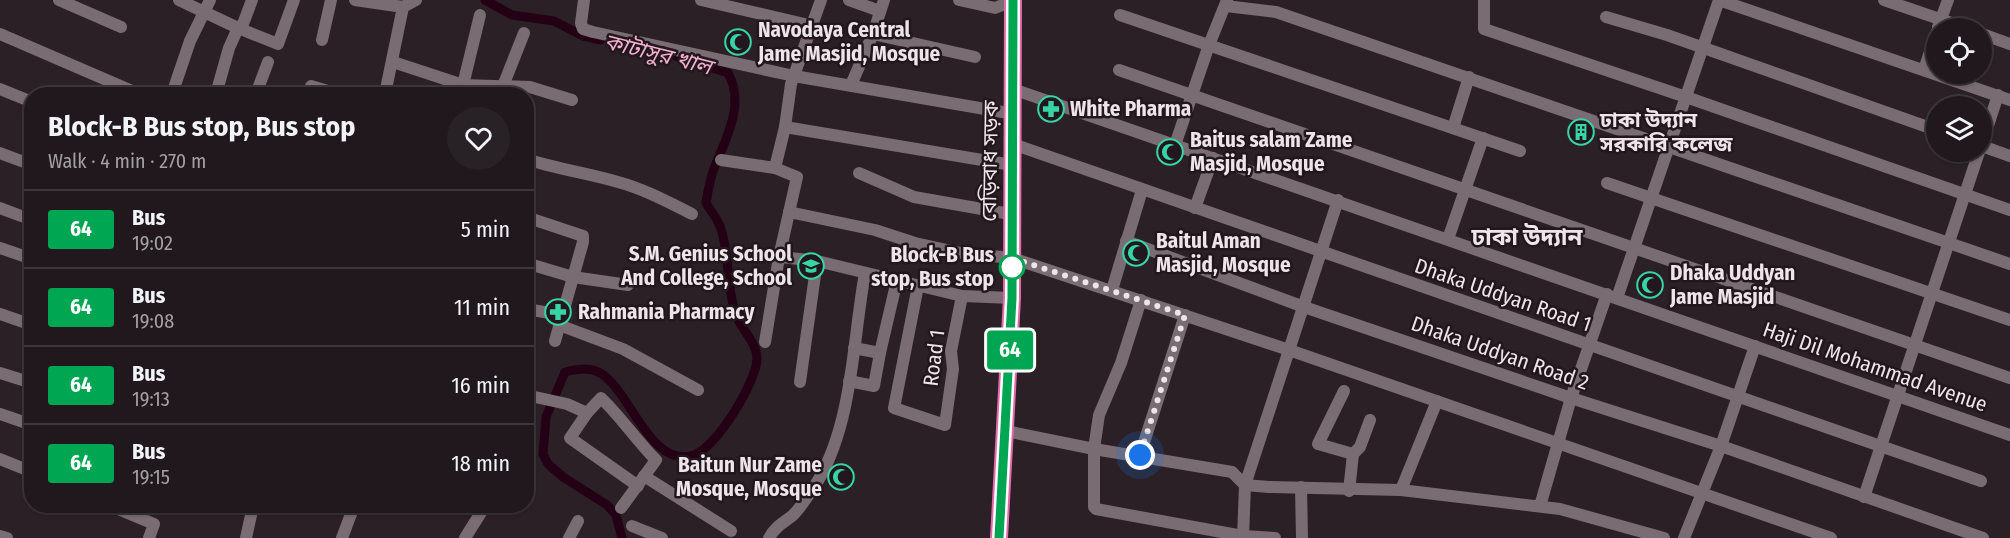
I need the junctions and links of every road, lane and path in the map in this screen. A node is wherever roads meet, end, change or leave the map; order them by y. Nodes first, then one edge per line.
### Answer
1 (58, 0) edge
2 (179, 0) edge
3 (210, 0) edge
4 (252, 0) edge
5 (294, 0) edge
6 (331, 0) edge
7 (355, 0) edge
8 (416, 0) edge
9 (584, 0) edge
10 (701, 0) edge
11 (821, 0) edge
12 (849, 0) edge
13 (959, 0) edge
14 (1484, 0) edge
15 (1719, 0) edge
16 (1884, 0) edge
17 (1948, 0) edge
18 (1013, 1) edge
19 (1227, 3) edge
20 (882, 6) edge
21 (403, 8) junction
22 (204, 12) junction
23 (480, 15) dead end
24 (1120, 15) dead end
25 (1606, 17) dead end
26 (1941, 18) edge
27 (1926, 21) edge
28 (813, 26) junction
29 (121, 27) dead end
30 (238, 28) junction
31 (524, 33) dead end
32 (0, 34) edge
33 (873, 34) junction
34 (1992, 38) edge
35 (322, 40) dead end
36 (2010, 44) edge
37 (1209, 45) junction
38 (1702, 48) junction
39 (975, 57) dead end
40 (268, 62) dead end
41 (393, 62) junction
42 (1926, 64) edge
43 (1119, 70) dead end
44 (1924, 70) junction
45 (794, 76) junction
46 (1469, 77) junction
47 (463, 85) junction
48 (851, 85) junction
49 (503, 86) junction
50 (123, 87) edge
51 (174, 87) edge
52 (218, 87) edge
53 (259, 87) edge
54 (387, 87) edge
55 (530, 87) edge
56 (534, 88) edge
57 (0, 89) edge
58 (1013, 89) junction
59 (1192, 95) junction
60 (1686, 96) junction
61 (2004, 98) edge
62 (24, 99) edge
63 (572, 100) dead end
64 (1014, 114) junction
65 (1992, 124) edge
66 (1926, 126) edge
67 (785, 127) junction
68 (1453, 128) junction
69 (1483, 138) junction
70 (1012, 144) junction
71 (1175, 145) junction
72 (1669, 146) junction
73 (1992, 149) edge
74 (1520, 151) dead end
75 (0, 153) edge
76 (2010, 156) edge
77 (1214, 158) junction
78 (721, 160) dead end
79 (534, 161) edge
80 (24, 162) edge
81 (1976, 162) edge
82 (1012, 165) junction
83 (775, 168) junction
84 (859, 173) dead end
85 (1606, 183) dead end
86 (1465, 189) junction
87 (1142, 190) junction
88 (1965, 195) junction
89 (1651, 198) junction
90 (1338, 200) junction
91 (0, 208) edge
92 (1195, 208) junction
93 (2010, 210) edge
94 (789, 212) junction
95 (692, 214) dead end
96 (1010, 214) junction
97 (24, 217) edge
98 (534, 221) edge
99 (1448, 239) junction
100 (1126, 241) junction
101 (1949, 242) junction
102 (0, 248) edge
103 (1634, 248) junction
104 (1321, 253) junction
105 (754, 254) dead end
106 (24, 256) edge
107 (779, 257) junction
108 (1012, 258) junction
109 (817, 261) junction
110 (2010, 264) edge
111 (534, 265) edge
112 (865, 273) junction
113 (573, 277) junction
114 (897, 280) junction
115 (628, 285) dead end
116 (918, 285) junction
117 (1112, 290) junction
118 (1932, 293) junction
119 (962, 296) junction
120 (1612, 296) junction
121 (1012, 298) junction
122 (1141, 300) junction
123 (1304, 307) junction
124 (534, 312) edge
125 (0, 314) edge
126 (1185, 315) junction
127 (561, 320) junction
128 (2010, 320) edge
129 (24, 322) edge
130 (555, 341) dead end
131 (765, 342) dead end
132 (1914, 345) junction
133 (1589, 346) junction
134 (1755, 346) junction
135 (854, 348) junction
136 (1289, 350) junction
137 (880, 353) junction
138 (0, 373) edge
139 (2010, 378) edge
140 (24, 380) edge
141 (849, 381) junction
142 (800, 382) dead end
143 (698, 390) dead end
144 (1344, 391) dead end
145 (1898, 394) junction
146 (534, 397) edge
147 (1736, 397) junction
148 (1571, 398) junction
149 (1437, 400) junction
150 (587, 412) junction
151 (0, 414) edge
152 (1370, 420) dead end
153 (24, 422) edge
154 (1006, 431) junction
155 (2010, 435) edge
156 (1557, 444) junction
157 (1721, 446) junction
158 (1880, 447) junction
159 (1094, 449) junction
160 (1353, 454) junction
161 (1140, 455) junction
162 (0, 459) edge
163 (24, 469) edge
164 (641, 481) junction
165 (1981, 481) dead end
166 (1245, 484) junction
167 (1301, 487) junction
168 (1401, 490) junction
169 (1349, 491) junction
170 (1704, 493) junction
171 (1864, 497) junction
172 (1540, 506) junction
173 (621, 508) dead end
174 (128, 513) edge
175 (251, 513) edge
176 (351, 513) edge
177 (481, 513) edge
178 (578, 521) dead end
179 (632, 525) dead end
180 (731, 531) dead end
181 (0, 536) edge
182 (1243, 537) edge
183 (7, 538) edge
184 (149, 538) edge
185 (246, 538) edge
186 (342, 538) edge
187 (465, 538) edge
188 (569, 538) edge
189 (662, 538) edge
190 (769, 538) edge
191 (999, 538) edge
192 (1275, 538) edge
193 (1302, 538) edge
194 (1664, 538) edge
195 (1684, 538) edge
196 (1831, 538) edge
197 (1983, 538) edge

1 - 29 street
2 - 22 street
3 - 22 street
4 - 30 street
5 - 30 street
6 - 35 street
7 - 21 street
8 - 21 street
9 - 45 street
10 - 28 street
11 - 28 street
12 - 20 street
13 - 18 street
14 - 60 street
15 - 38 street
15 - 44 street
16 - 27 street
17 - 26 street
18 - 58 highway, বেড়িবাধ সড়ক
19 - 37 street
19 - 46 street
20 - 33 street
21 - 41 street
22 - 30 street
22 - 51 street
23 - 47 street
24 - 37 street
25 - 38 street
28 - 45 street
30 - 52 street
31 - 49 street
32 - 50 street
33 - 39 street
33 - 48 street
34 - 36 street
37 - 59 street
37 - 68 street
38 - 60 street
38 - 66 street
40 - 53 street
41 - 47 street
41 - 54 street
42 - 44 street
43 - 59 street
44 - 61 street
45 - 48 street
45 - 67 street
46 - 68 street
46 - 72 street
47 - 49 street
48 - 64 street
49 - 55 street
56 - 63 street
57 - 62 street
58 - 64 highway, বেড়িবাধ সড়ক
58 - 71 street, Haji Dil Mohammad Avenue
59 - 71 street
59 - 86 street
60 - 72 street
60 - 88 street
61 - 65 street
64 - 70 highway, বেড়িবাধ সড়ক
67 - 82 street
67 - 83 street
68 - 69 street
69 - 74 street
69 - 86 street
70 - 82 highway, বেড়িবাধ সড়ক
70 - 87 street, Dhaka Uddyan Road 1
71 - 77 street, Haji Dil Mohammad Avenue
72 - 89 street
72 - 101 street
73 - 76 street
75 - 80 street
77 - 90 street, Haji Dil Mohammad Avenue
77 - 92 street
78 - 83 street
79 - 95 street
81 - 88 street
82 - 96 highway, বেড়িবাধ সড়ক
83 - 94 street
84 - 96 street
85 - 89 street
86 - 99 street
86 - 103 street
87 - 92 street, Dhaka Uddyan Road 1
87 - 100 street
88 - 93 street
88 - 101 street
89 - 103 street
89 - 118 street
90 - 99 street, Haji Dil Mohammad Avenue
90 - 104 street
91 - 97 street
92 - 104 street, Dhaka Uddyan Road 1
94 - 107 street
94 - 108 street
96 - 108 highway, বেড়িবাধ সড়ক
98 - 113 street
99 - 120 street, Haji Dil Mohammad Avenue
100 - 117 street
100 - 123 street, Dhaka Uddyan Road 2
101 - 110 street
101 - 118 street
102 - 106 street
103 - 120 street
103 - 132 street
104 - 123 street
104 - 133 street, Dhaka Uddyan Road 1
105 - 107 street
107 - 109 street
107 - 131 street
108 - 117 street
108 - 121 highway, বেড়িবাধ সড়ক
109 - 112 street
109 - 142 street
111 - 113 street
112 - 114 street
112 - 135 street
113 - 115 street
113 - 127 street
114 - 116 street
114 - 137 street
116 - 119 street
116 - 119 street, Road 1
117 - 122 street
118 - 128 street
118 - 132 street
119 - 121 street
120 - 133 street
120 - 134 street, Haji Dil Mohammad Avenue
121 - 154 highway, বেড়িবাধ সড়ক
122 - 126 street
122 - 159 street
123 - 136 street
123 - 148 street, Dhaka Uddyan Road 2
124 - 127 street
125 - 129 street
126 - 136 street
126 - 161 street
127 - 130 street
127 - 143 street
132 - 139 street
132 - 145 street
133 - 147 street, Dhaka Uddyan Road 1
133 - 148 street
134 - 145 street, Haji Dil Mohammad Avenue
134 - 147 street
135 - 137 street
135 - 141 street
136 - 149 street
136 - 166 street
137 - 141 street
138 - 140 street
141 - 190 street
144 - 160 street
145 - 155 street, Haji Dil Mohammad Avenue
145 - 158 street
146 - 150 street
147 - 157 street
147 - 158 street, Dhaka Uddyan Road 1
148 - 156 street
148 - 157 street, Dhaka Uddyan Road 2
149 - 156 street
149 - 168 street
150 - 164 street
150 - 164 street
151 - 153 street
152 - 160 street
154 - 159 street
154 - 191 highway, বেড়িবাধ সড়ক
156 - 170 street
156 - 172 street
157 - 170 street
157 - 171 street, Dhaka Uddyan Road 2
158 - 165 street, Dhaka Uddyan Road 1
158 - 171 street
159 - 161 street
159 - 182 street
160 - 169 street
161 - 166 street
162 - 163 street
164 - 173 street
164 - 180 street
166 - 167 street
166 - 182 street
167 - 169 street
167 - 193 street
168 - 169 street
168 - 172 street
170 - 195 street
170 - 196 street
171 - 197 street, Dhaka Uddyan Road 2
172 - 194 street
174 - 184 street
175 - 185 street
176 - 186 street
177 - 187 street
178 - 188 street
179 - 189 street
181 - 183 street
182 - 192 street

